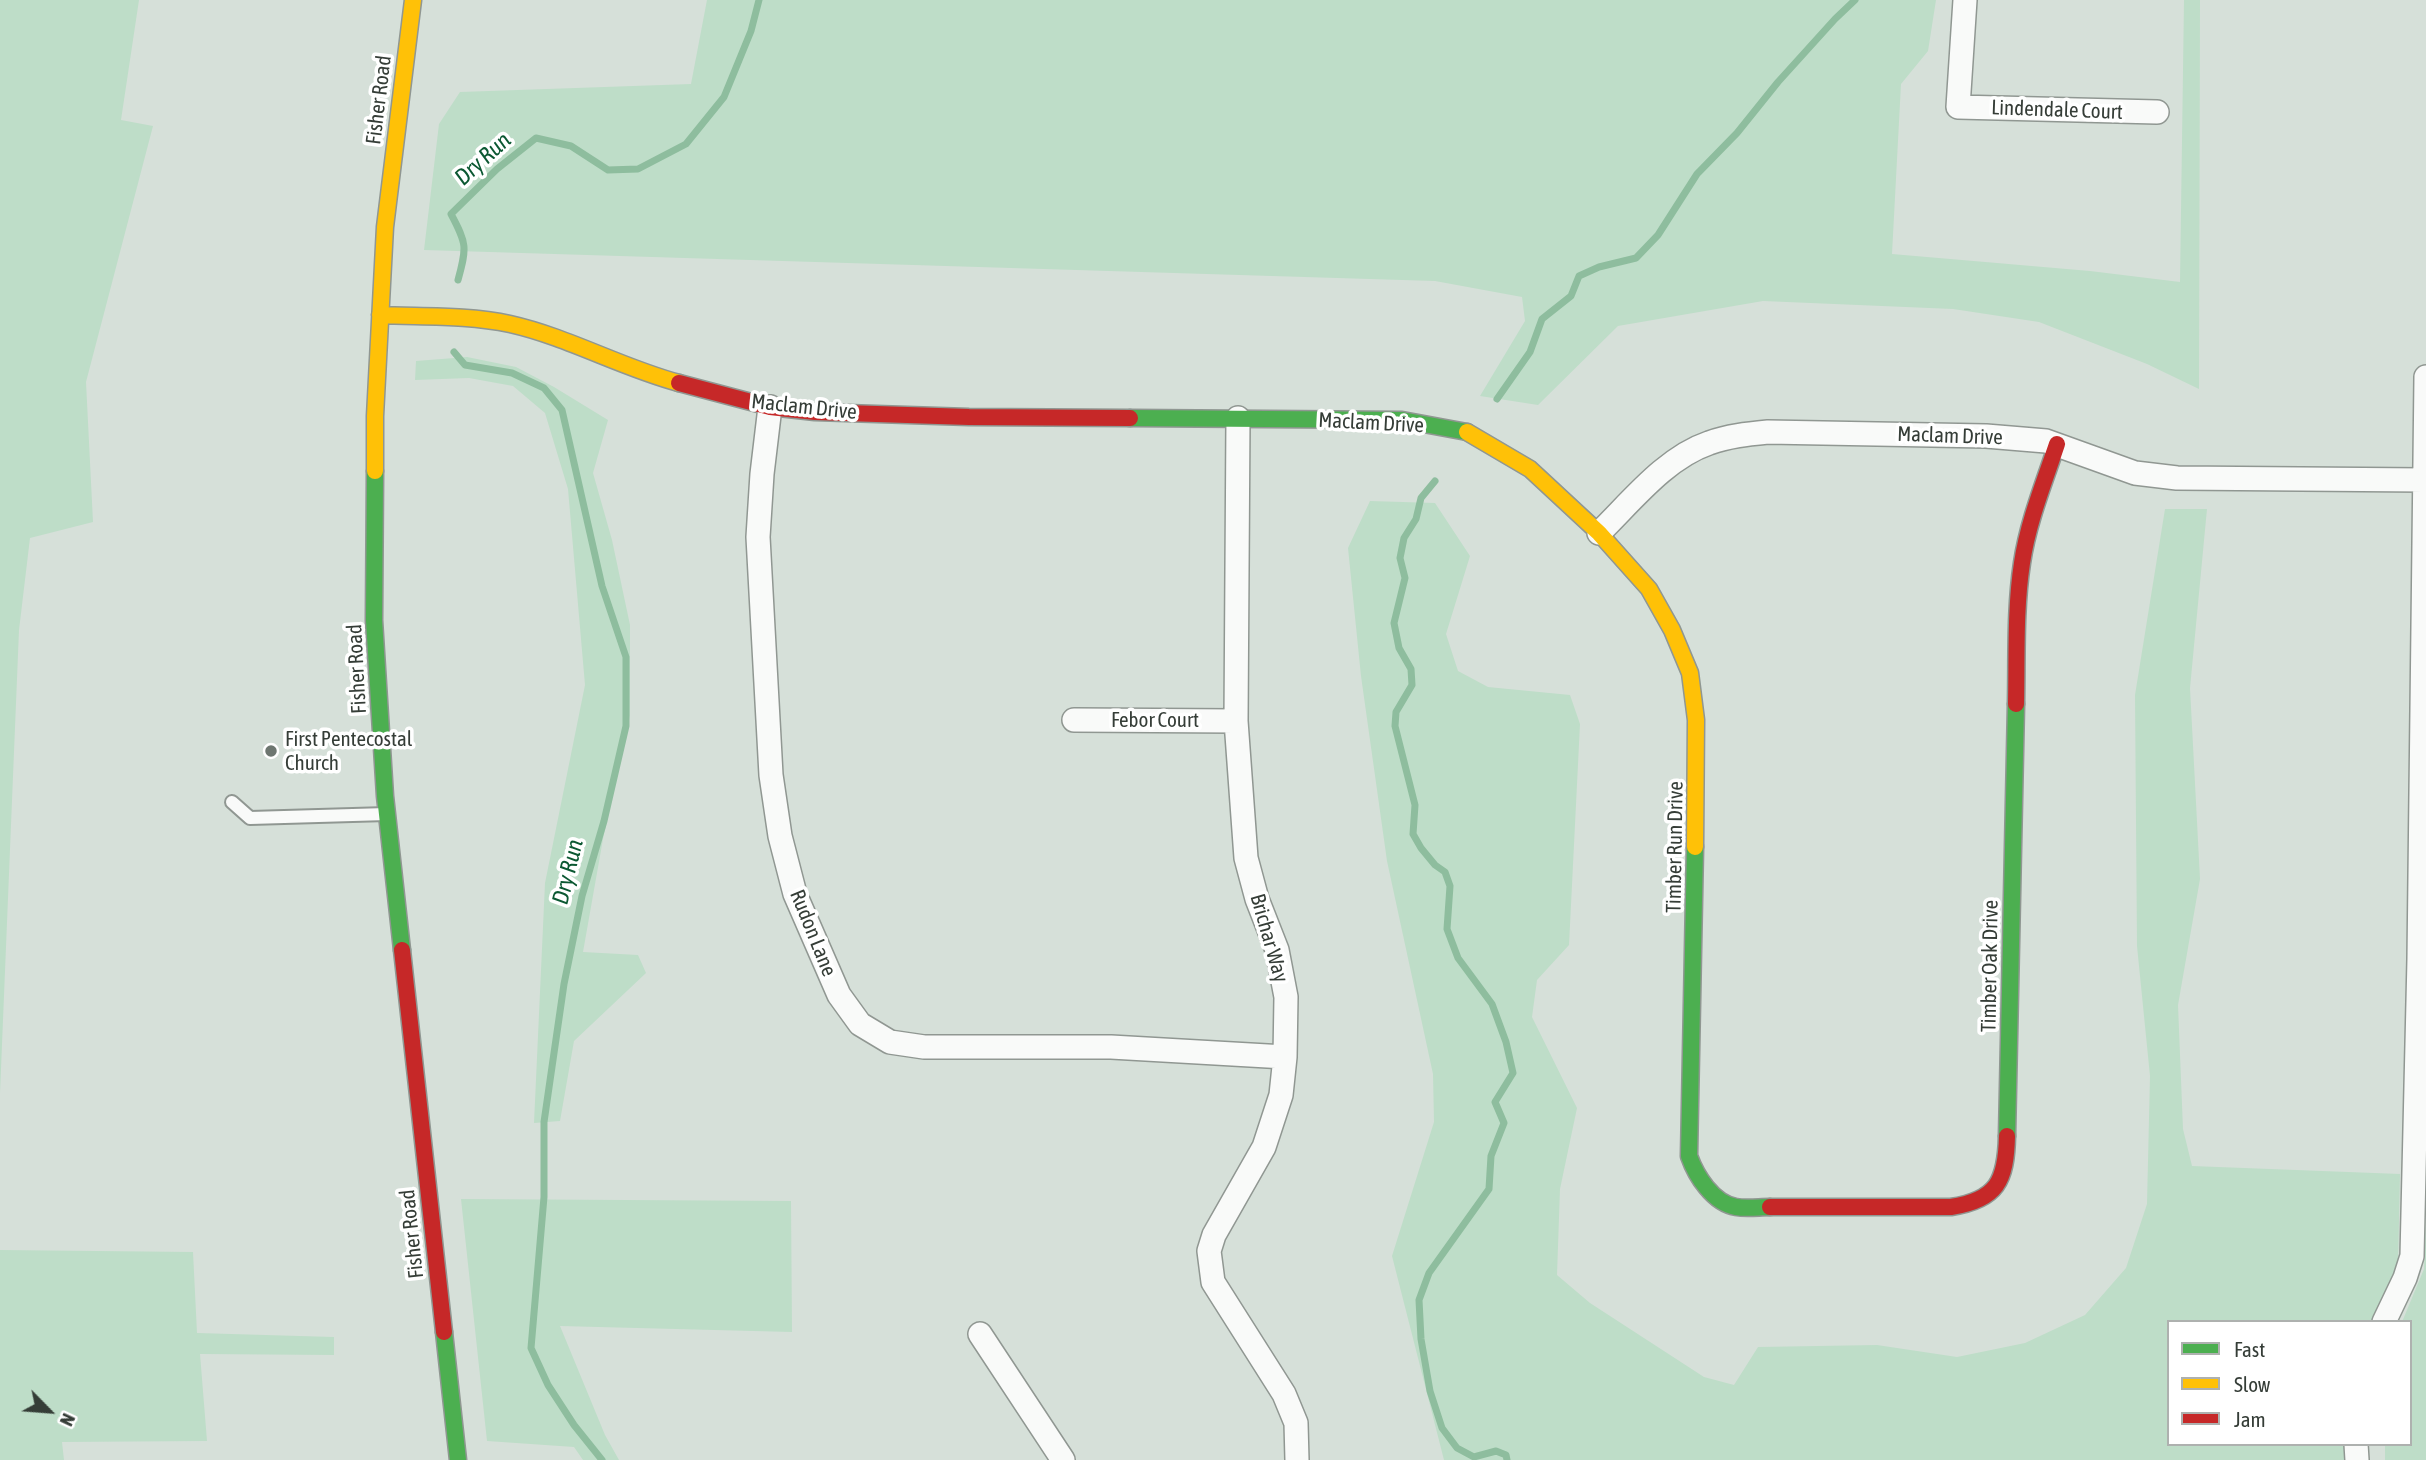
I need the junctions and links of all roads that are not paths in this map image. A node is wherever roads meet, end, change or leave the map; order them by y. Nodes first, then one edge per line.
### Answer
1 (413, 0) edge
2 (1965, 0) edge
3 (2157, 112) dead end
4 (380, 315) junction
5 (2426, 377) edge
6 (770, 407) junction
7 (1238, 418) junction
8 (2057, 444) junction
9 (2424, 480) junction
10 (1599, 533) junction
11 (1074, 720) dead end
12 (1237, 721) junction
13 (2424, 744) edge
14 (232, 802) dead end
15 (387, 814) junction
16 (1286, 1057) junction
17 (1705, 1186) joint
18 (2385, 1320) edge
19 (980, 1334) dead end
20 (458, 1460) edge
21 (1063, 1460) edge
22 (1297, 1460) edge

1 - 4 street, Fisher Road
2 - 3 street, Lindendale Court
4 - 6 street, Maclam Drive
4 - 15 street, Fisher Road
5 - 9 street
6 - 7 street, Maclam Drive
6 - 16 street, Rudon Lane
7 - 10 street, Maclam Drive
7 - 12 street, Brichar Way
8 - 9 street, Maclam Drive
8 - 10 street, Maclam Drive
8 - 17 street, Timber Oak Drive
9 - 13 street
10 - 17 street, Timber Run Drive
11 - 12 street, Febor Court
12 - 16 street, Brichar Way
13 - 18 street
14 - 15 lane
15 - 20 street, Fisher Road
16 - 22 street, Brichar Way
19 - 21 street

